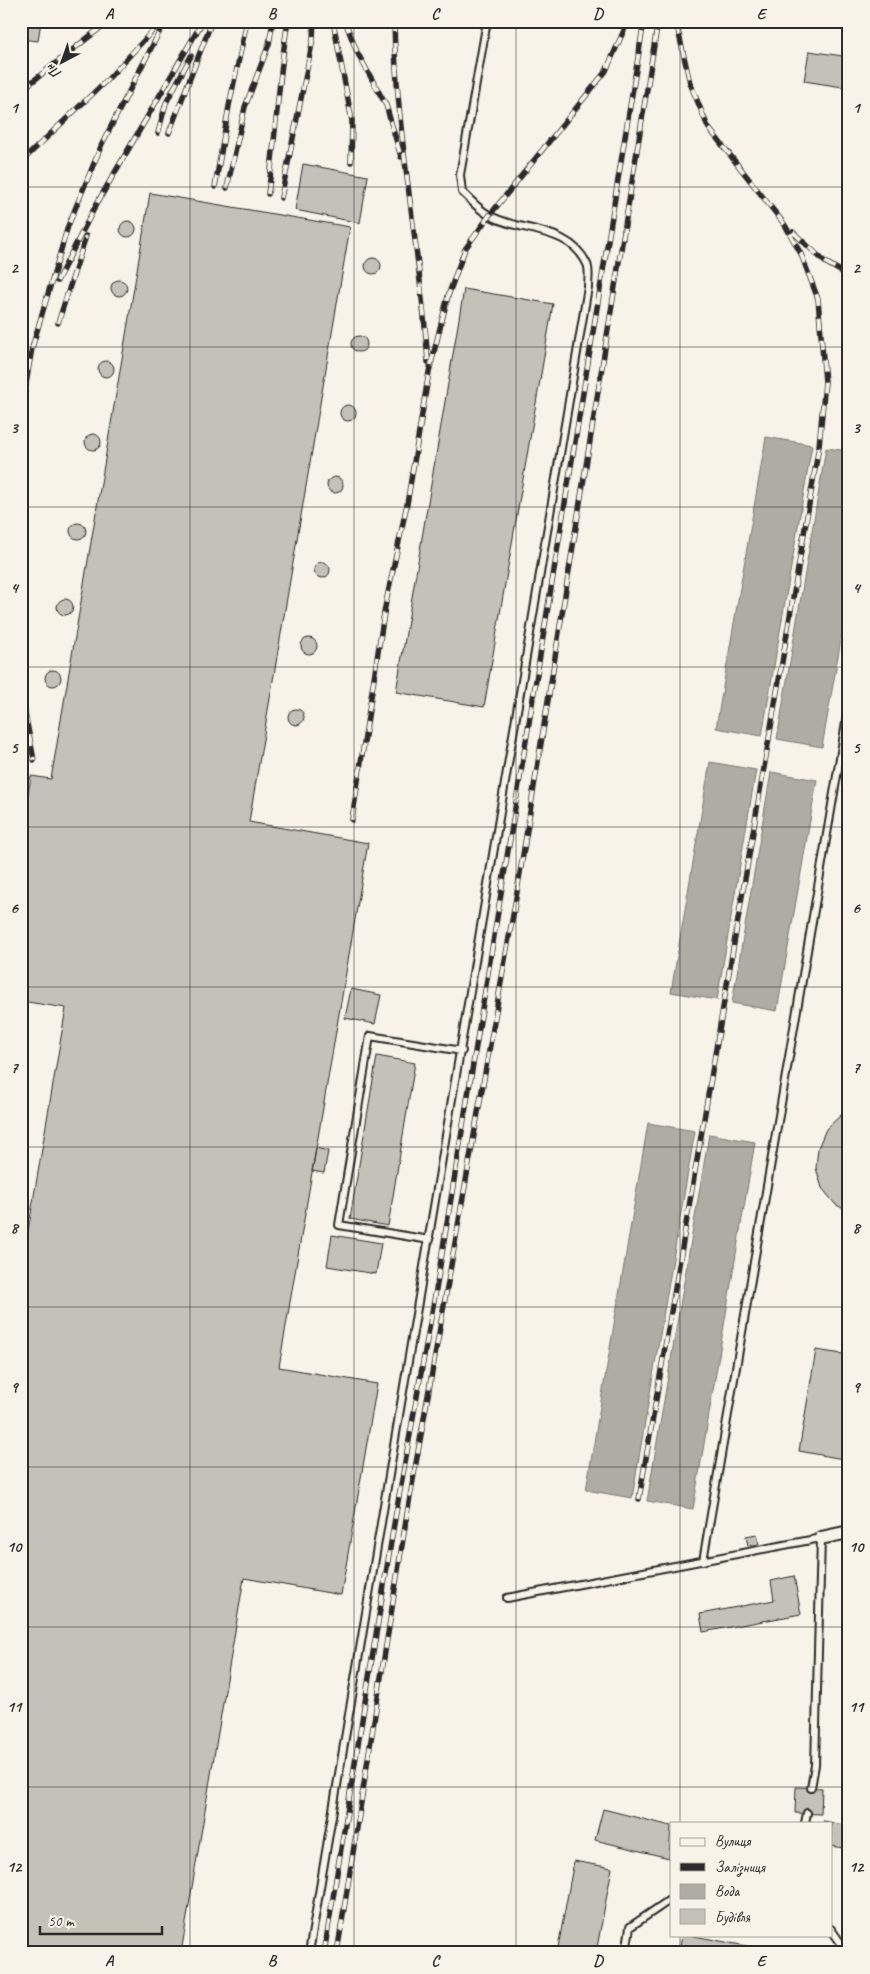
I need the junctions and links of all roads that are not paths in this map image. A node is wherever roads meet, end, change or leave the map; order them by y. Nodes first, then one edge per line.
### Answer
1 (487, 21) edge
2 (849, 705) edge
3 (462, 1051) junction
4 (430, 1240) junction
5 (849, 1532) edge
6 (821, 1538) junction
7 (703, 1561) junction
8 (507, 1598) dead end
9 (811, 1788) dead end
10 (807, 1813) dead end
11 (805, 1822) edge
12 (670, 1900) edge
13 (832, 1930) edge
14 (310, 1953) edge
15 (626, 1953) edge
16 (844, 1953) edge

1 - 3 lane
2 - 7 lane
3 - 4 lane
3 - 4 lane
4 - 14 lane
5 - 6 street
6 - 7 lane
6 - 9 lane
7 - 8 lane
10 - 11 lane
12 - 15 lane
13 - 16 lane

